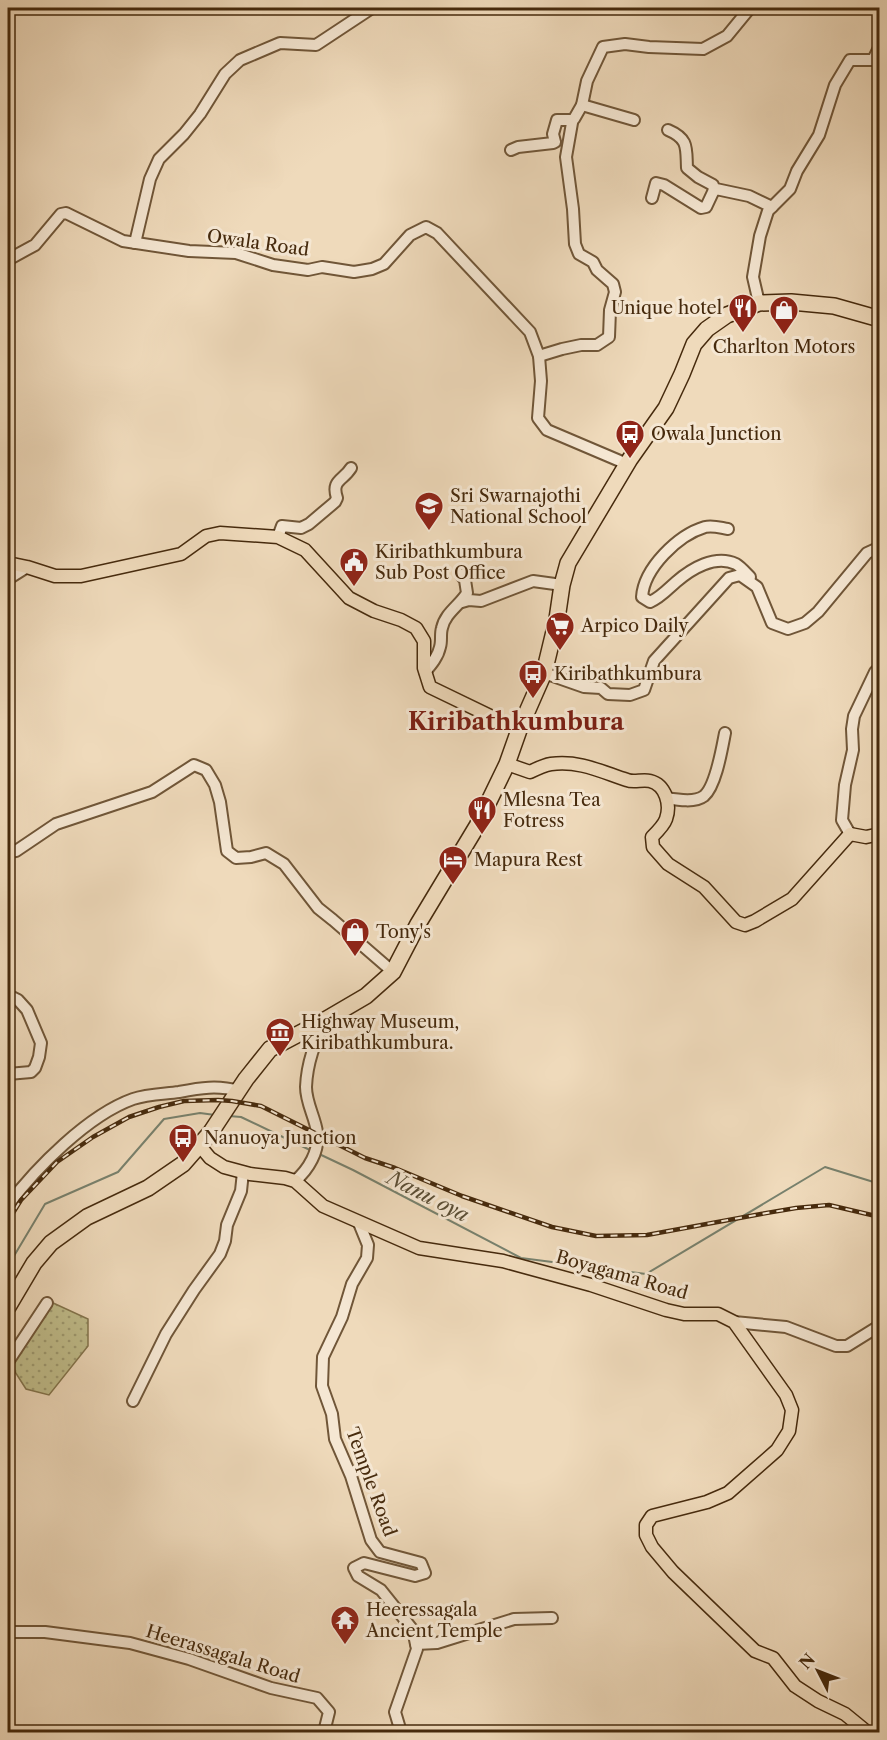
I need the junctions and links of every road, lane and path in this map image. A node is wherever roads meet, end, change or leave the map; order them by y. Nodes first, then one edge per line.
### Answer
1 (372, 8) edge
2 (750, 8) edge
3 (879, 46) edge
4 (582, 105) junction
5 (570, 120) junction
6 (634, 120) dead end
7 (668, 129) dead end
8 (510, 149) dead end
9 (714, 190) junction
10 (652, 198) dead end
11 (772, 207) junction
12 (135, 243) junction
13 (8, 255) edge
14 (759, 303) junction
15 (879, 319) edge
16 (539, 356) junction
17 (627, 464) junction
18 (351, 468) dead end
19 (728, 529) dead end
20 (278, 537) junction
21 (879, 547) edge
22 (8, 563) edge
23 (27, 567) junction
24 (460, 574) dead end
25 (8, 579) edge
26 (562, 585) junction
27 (757, 587) junction
28 (465, 601) junction
29 (424, 666) junction
30 (879, 667) edge
31 (544, 673) junction
32 (519, 730) junction
33 (725, 733) dead end
34 (507, 764) junction
35 (667, 798) junction
36 (850, 834) junction
37 (879, 834) edge
38 (8, 852) edge
39 (393, 972) junction
40 (8, 995) edge
41 (325, 1020) junction
42 (8, 1074) edge
43 (238, 1091) junction
44 (200, 1146) junction
45 (243, 1172) junction
46 (296, 1181) junction
47 (8, 1206) edge
48 (359, 1223) junction
49 (47, 1303) dead end
50 (8, 1307) edge
51 (734, 1322) junction
52 (879, 1327) edge
53 (8, 1379) edge
54 (133, 1401) dead end
55 (552, 1618) dead end
56 (8, 1632) edge
57 (416, 1644) junction
58 (324, 1732) edge
59 (401, 1732) edge
60 (867, 1732) edge

1 - 12 street
2 - 4 street
3 - 11 street
4 - 5 street
4 - 6 street
5 - 8 street
5 - 16 street
7 - 9 street
9 - 10 street
9 - 11 street
11 - 14 street
12 - 13 street, Owala Road
12 - 16 street, Owala Road
14 - 15 highway
14 - 17 highway
16 - 17 street, Owala Road
17 - 26 highway
18 - 20 street
19 - 27 street
20 - 23 main road
20 - 29 main road
21 - 27 street
22 - 23 main road
23 - 25 street
24 - 28 street
26 - 28 street
26 - 31 highway
27 - 31 street
28 - 29 street
29 - 32 main road
30 - 36 street
31 - 32 highway
32 - 34 highway
33 - 35 street
34 - 35 main road
34 - 39 highway
35 - 36 main road
36 - 37 main road
38 - 39 street
39 - 41 highway
40 - 42 street
41 - 43 highway
41 - 46 street
43 - 44 highway
43 - 47 street
44 - 45 main road
44 - 50 highway
45 - 46 main road
45 - 54 street
46 - 48 main road, Boyagama Road
48 - 51 main road, Boyagama Road
48 - 57 street, Temple Road
49 - 53 street
51 - 52 street
51 - 60 main road
55 - 57 street
56 - 58 street, Heerassagala Road
57 - 59 street

